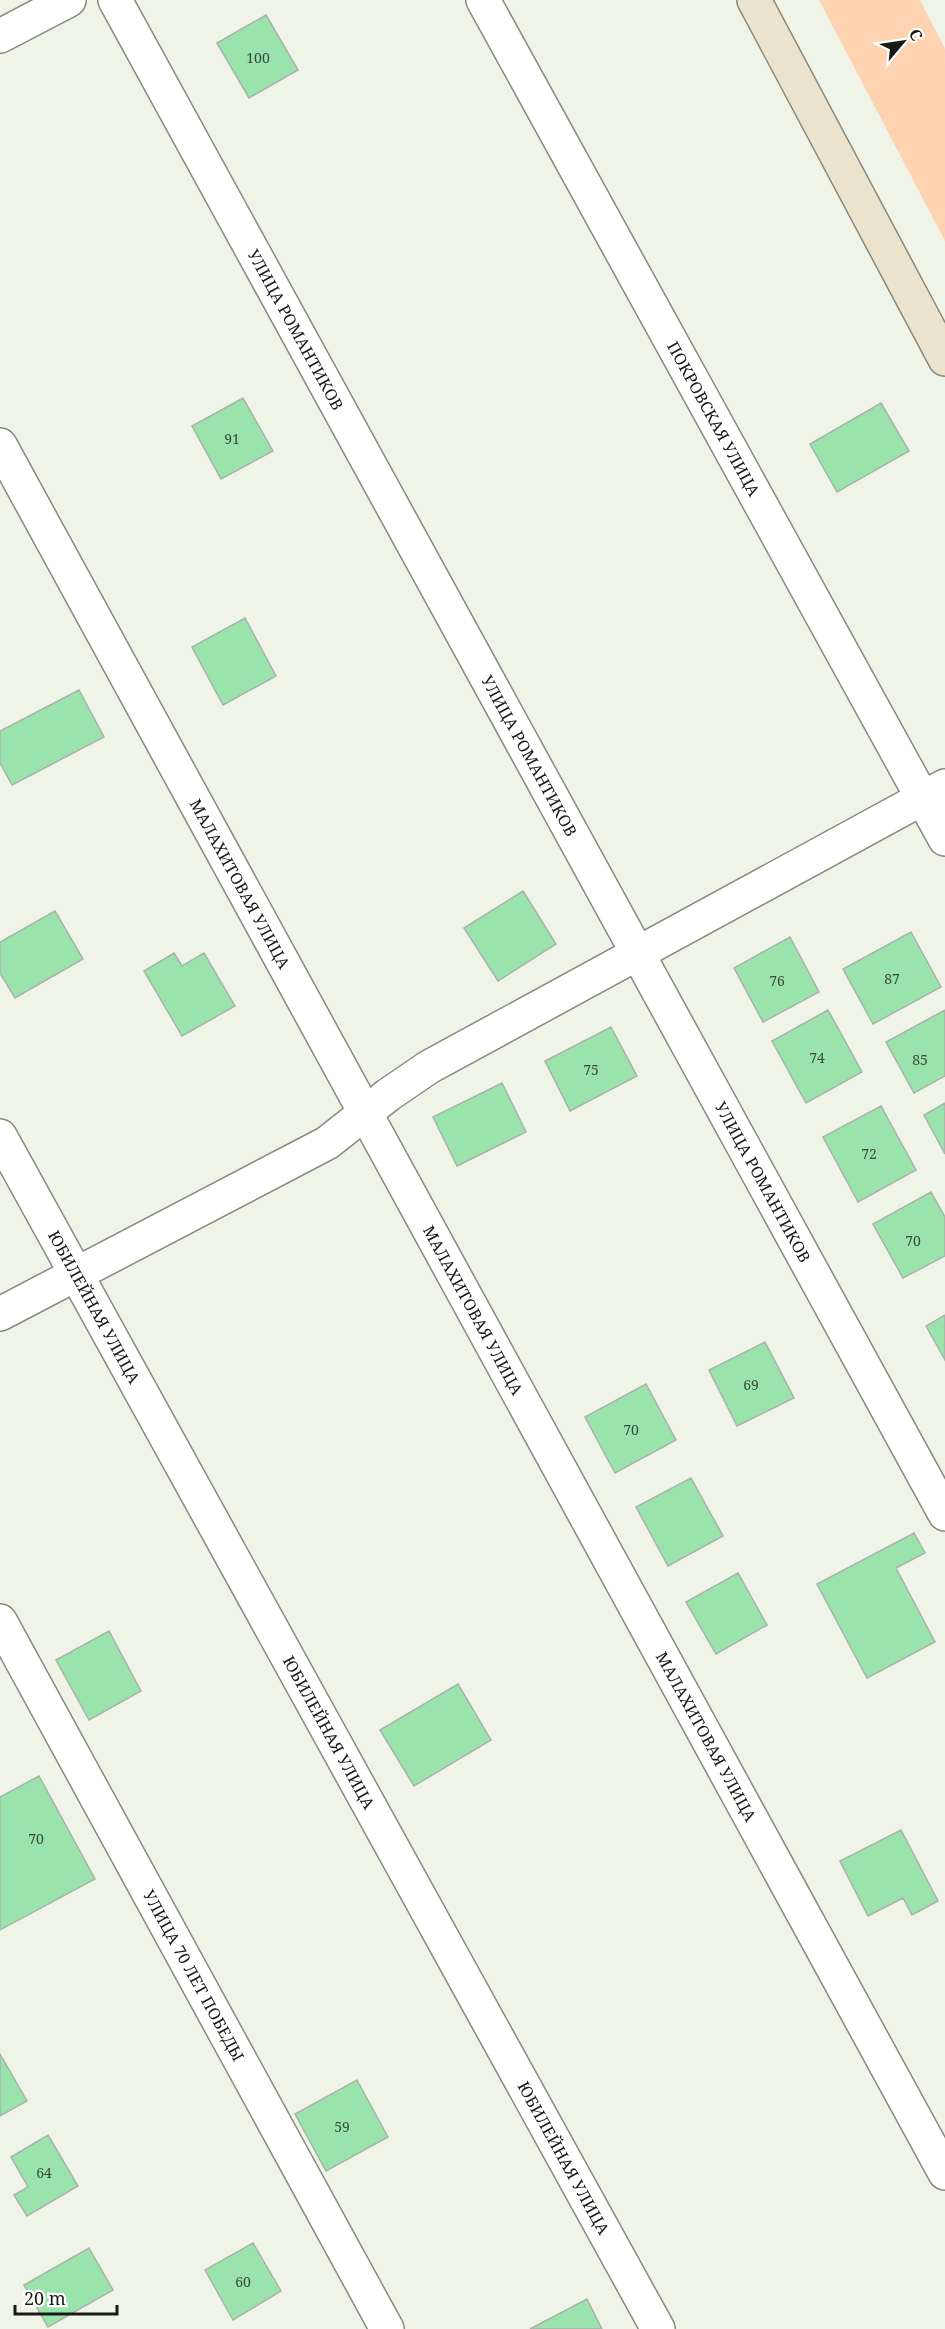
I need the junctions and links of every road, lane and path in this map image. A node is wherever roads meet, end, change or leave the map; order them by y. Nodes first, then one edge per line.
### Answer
1 (69, 0) edge
2 (115, 0) edge
3 (483, 0) edge
4 (754, 0) edge
5 (0, 36) edge
6 (945, 359) edge
7 (0, 445) edge
8 (934, 792) edge
9 (945, 839) edge
10 (637, 953) junction
11 (365, 1114) junction
12 (0, 1136) edge
13 (77, 1275) junction
14 (0, 1314) edge
15 (945, 1514) edge
16 (0, 1621) edge
17 (945, 2173) edge
18 (387, 2329) edge
19 (658, 2329) edge

1 - 5 street
2 - 10 street, УЛИЦА РОМАНТИКОВ
3 - 8 street, ПОКРОВСКАЯ УЛИЦА
4 - 6 main road
7 - 11 street, МАЛАХИТОВАЯ УЛИЦА
8 - 9 street, ПОКРОВСКАЯ УЛИЦА
8 - 10 street
10 - 11 street
10 - 15 street, УЛИЦА РОМАНТИКОВ
11 - 13 street
11 - 17 street, МАЛАХИТОВАЯ УЛИЦА
12 - 13 street, ЮБИЛЕЙНАЯ УЛИЦА
13 - 14 street
13 - 19 street, ЮБИЛЕЙНАЯ УЛИЦА
16 - 18 street, УЛИЦА 70 ЛЕТ ПОБЕДЫ

